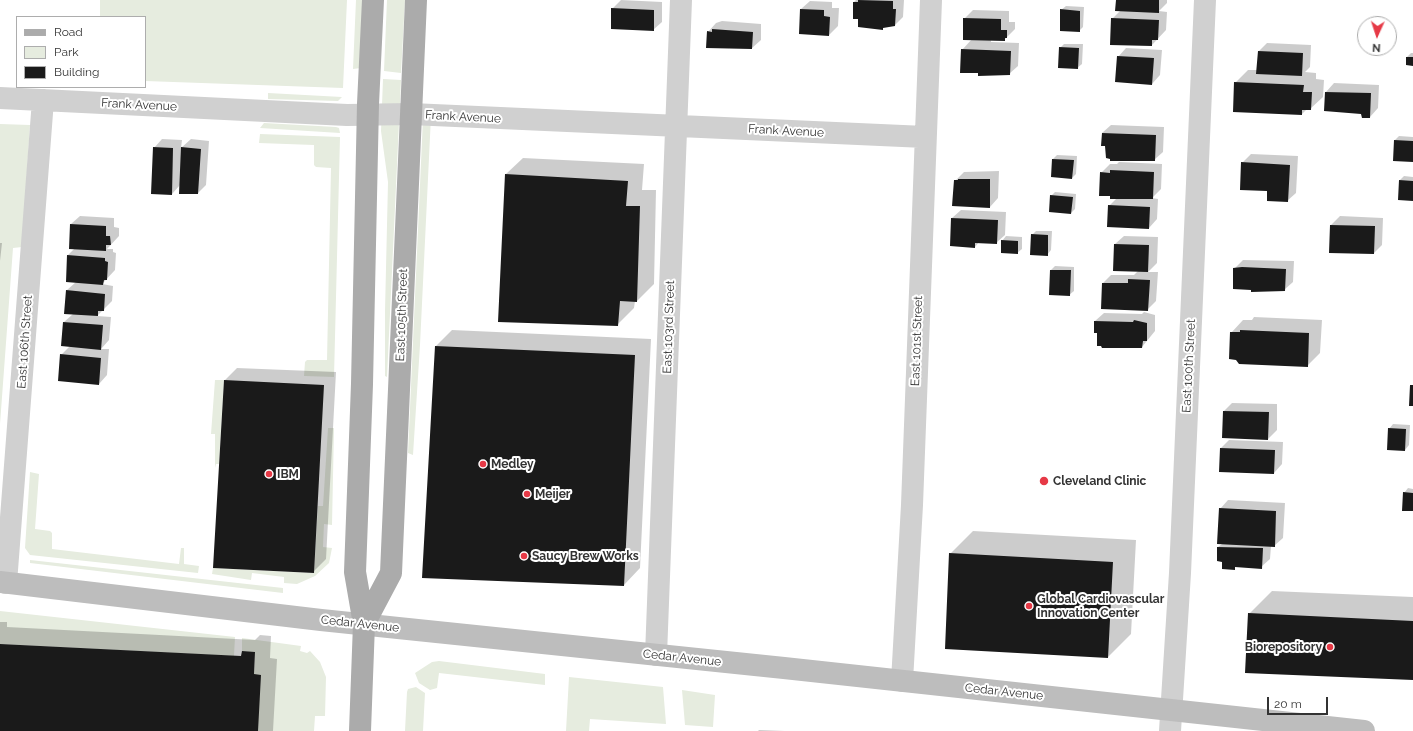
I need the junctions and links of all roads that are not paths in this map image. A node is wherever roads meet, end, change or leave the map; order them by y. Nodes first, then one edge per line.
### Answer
1 (373, 0) edge
2 (416, 0) edge
3 (681, 0) edge
4 (931, 0) edge
5 (1205, 0) edge
6 (0, 98) edge
7 (43, 100) junction
8 (411, 114) junction
9 (367, 116) junction
10 (676, 125) junction
11 (925, 137) junction
12 (3, 583) edge
13 (364, 624) junction
14 (656, 655) junction
15 (902, 681) junction
16 (1171, 721) edge
17 (360, 731) edge
18 (1364, 731) edge

1 - 9 main road, East 105th Street
2 - 8 main road, East 105th Street
3 - 10 street, East 103rd Street
4 - 11 street, East 101st Street
5 - 16 street, East 100th Street
6 - 7 street, Frank Avenue
7 - 9 street, Frank Avenue
7 - 12 street, East 106th Street
8 - 9 street, Frank Avenue
8 - 10 street, Frank Avenue
8 - 13 main road, East 105th Street
9 - 13 main road, East 105th Street
10 - 11 street, Frank Avenue
10 - 14 street, East 103rd Street
11 - 15 street, East 101st Street
12 - 13 street, Cedar Avenue
13 - 14 street, Cedar Avenue
13 - 17 main road, East 105th Street
14 - 15 street, Cedar Avenue
15 - 16 street, Cedar Avenue
16 - 18 street, Cedar Avenue

